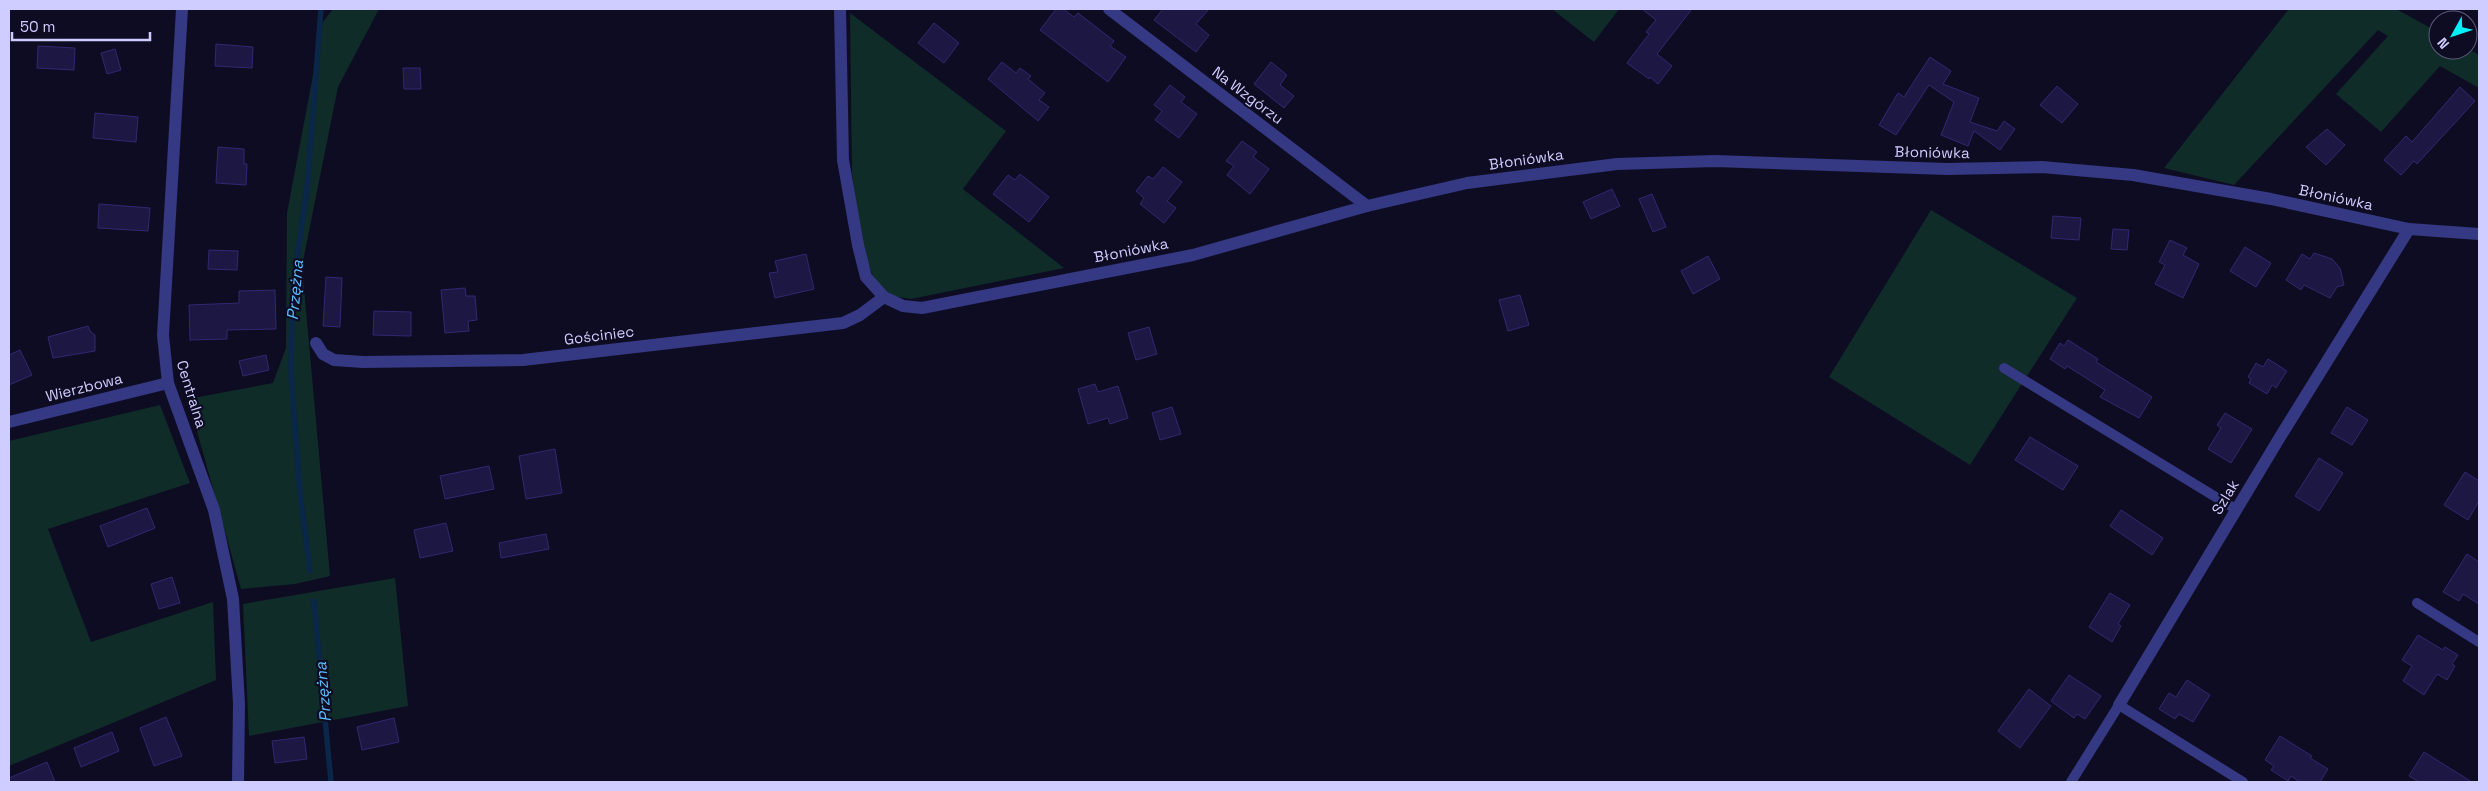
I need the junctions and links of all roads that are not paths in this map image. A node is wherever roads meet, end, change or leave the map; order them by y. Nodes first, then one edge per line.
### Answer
1 (182, 9) edge
2 (840, 9) edge
3 (1109, 9) edge
4 (1367, 206) junction
5 (2409, 229) junction
6 (2479, 234) edge
7 (884, 297) junction
8 (316, 343) dead end
9 (2004, 368) dead end
10 (168, 383) junction
11 (9, 422) edge
12 (2236, 510) junction
13 (2417, 603) dead end
14 (2479, 642) edge
15 (2119, 705) junction
16 (238, 782) edge
17 (2071, 782) edge
18 (2243, 782) edge

1 - 10 street, Centralna
2 - 7 street, Błoniówka
3 - 4 street, Na Wzgórzu
4 - 5 street, Błoniówka
4 - 7 street, Błoniówka
5 - 6 street, Błoniówka
5 - 12 street, Szlak
7 - 8 street, Gościniec
9 - 12 lane
10 - 11 street, Wierzbowa
10 - 16 street, Centralna
12 - 15 street, Szlak
13 - 14 lane
15 - 17 lane, Szlak
15 - 18 lane

